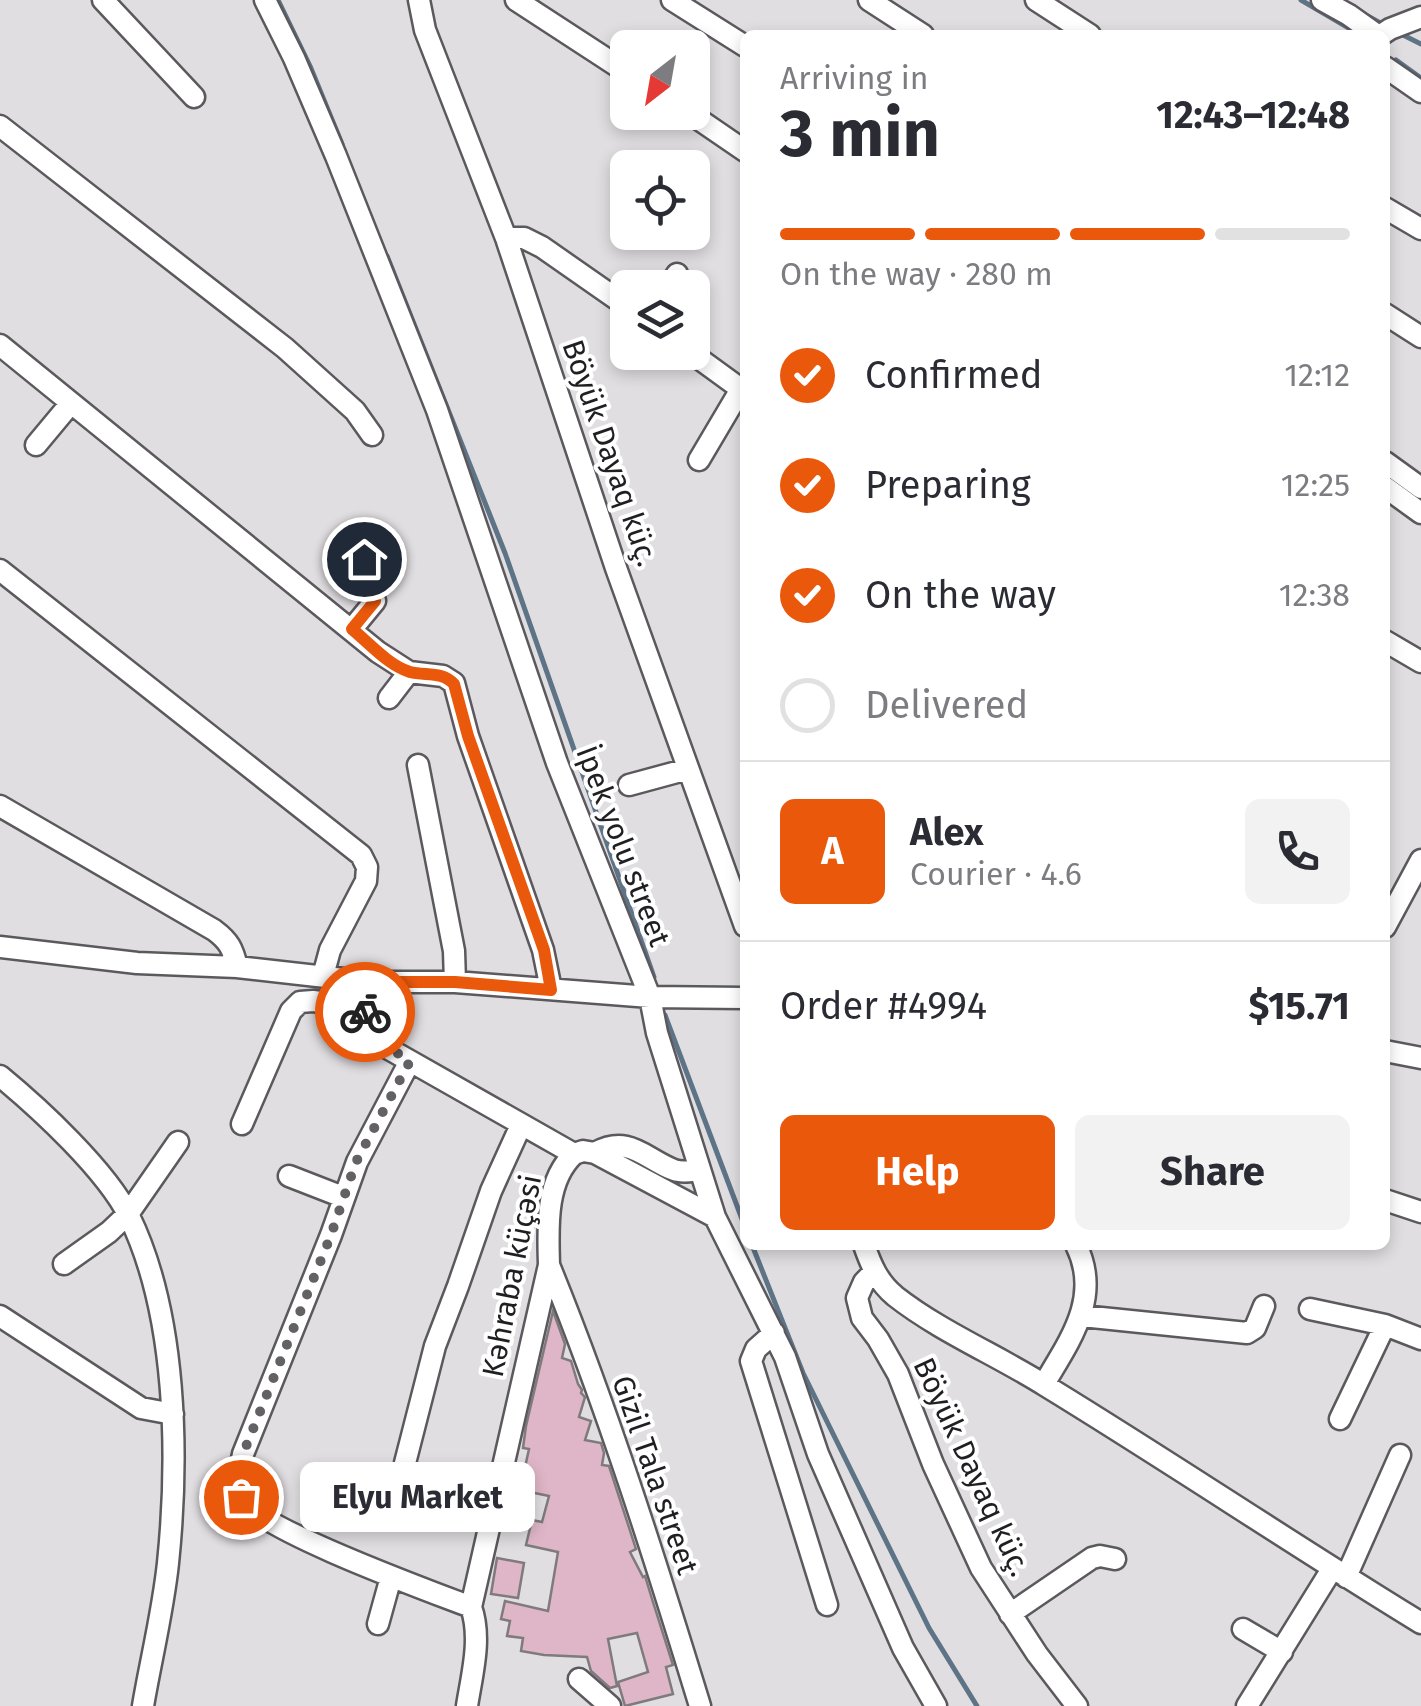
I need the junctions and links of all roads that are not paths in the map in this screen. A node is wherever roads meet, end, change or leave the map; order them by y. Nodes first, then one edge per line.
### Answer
1 (103, 0) edge
2 (265, 0) edge
3 (419, 0) edge
4 (516, 0) edge
5 (672, 0) edge
6 (869, 0) edge
7 (1036, 0) edge
8 (1322, 0) edge
9 (1421, 17) edge
10 (915, 30) edge
11 (1082, 30) edge
12 (1371, 30) edge
13 (1388, 30) edge
14 (740, 43) edge
15 (610, 61) edge
16 (1390, 70) edge
17 (1421, 92) edge
18 (194, 98) dead end
19 (0, 126) edge
20 (710, 127) edge
21 (740, 148) edge
22 (1390, 211) edge
23 (1421, 229) edge
24 (506, 238) junction
25 (610, 295) edge
26 (1390, 317) edge
27 (1421, 337) edge
28 (0, 345) edge
29 (710, 367) edge
30 (740, 389) edge
31 (740, 396) edge
32 (71, 403) junction
33 (372, 435) dead end
34 (36, 444) dead end
35 (699, 460) dead end
36 (1390, 466) edge
37 (1421, 488) edge
38 (1390, 491) edge
39 (1421, 513) edge
40 (364, 559) dead end
41 (0, 570) edge
42 (352, 629) junction
43 (1390, 644) edge
44 (1421, 662) edge
45 (408, 672) junction
46 (388, 698) dead end
47 (418, 766) dead end
48 (688, 768) junction
49 (629, 785) dead end
50 (0, 806) edge
51 (1421, 860) edge
52 (738, 889) edge
53 (1390, 917) edge
54 (0, 947) edge
55 (236, 967) junction
56 (323, 976) junction
57 (370, 982) junction
58 (455, 982) junction
59 (551, 990) junction
60 (650, 997) junction
61 (740, 998) edge
62 (365, 1008) junction
63 (1390, 1054) edge
64 (1421, 1058) edge
65 (410, 1061) junction
66 (0, 1076) edge
67 (242, 1124) dead end
68 (520, 1125) junction
69 (178, 1142) dead end
70 (596, 1153) junction
71 (574, 1154) junction
72 (699, 1170) junction
73 (289, 1176) dead end
74 (343, 1197) junction
75 (1390, 1202) edge
76 (1421, 1212) edge
77 (128, 1214) junction
78 (715, 1217) junction
79 (866, 1250) edge
80 (1078, 1250) edge
81 (64, 1264) dead end
82 (549, 1265) junction
83 (874, 1272) junction
84 (1264, 1306) dead end
85 (1310, 1310) dead end
86 (0, 1316) edge
87 (1082, 1316) junction
88 (1384, 1325) junction
89 (774, 1333) junction
90 (1421, 1340) edge
91 (1044, 1384) junction
92 (173, 1414) junction
93 (1340, 1420) dead end
94 (1400, 1456) dead end
95 (405, 1463) dead end
96 (1114, 1558) dead end
97 (1339, 1573) junction
98 (391, 1576) junction
99 (827, 1605) dead end
100 (471, 1607) junction
101 (1010, 1614) junction
102 (1421, 1623) edge
103 (378, 1624) dead end
104 (1243, 1630) dead end
105 (1282, 1652) junction
106 (579, 1679) dead end
107 (143, 1706) edge
108 (467, 1706) edge
109 (610, 1706) edge
110 (700, 1706) edge
111 (936, 1706) edge
112 (1077, 1706) edge
113 (1247, 1706) edge

1 - 18 street
2 - 60 street, İpek yolu street
3 - 24 street, Böyük Dayaq küç.
4 - 15 street
5 - 14 street
6 - 10 street
7 - 11 street
8 - 12 street
9 - 13 street
16 - 17 street
19 - 33 street
20 - 21 street
22 - 23 street
24 - 25 street
24 - 48 street, Böyük Dayaq küç.
26 - 27 street
28 - 32 street
29 - 30 street
31 - 35 street
32 - 34 street
32 - 42 street
36 - 37 street
38 - 39 street
40 - 42 street
41 - 56 street
42 - 45 street
43 - 44 street
45 - 46 street
45 - 59 street
47 - 58 street
48 - 49 street
48 - 52 street, Böyük Dayaq küç.
50 - 55 street
51 - 53 street
54 - 55 street
55 - 56 street
56 - 57 street
57 - 58 street
57 - 62 street
58 - 59 street
59 - 60 street
60 - 61 street
60 - 72 street, İpek yolu street
62 - 65 street
62 - 67 street
63 - 64 street
65 - 68 street
65 - 74 street
66 - 77 street
68 - 71 street
68 - 95 street
69 - 77 street
70 - 71 street
70 - 72 street
70 - 78 street
71 - 82 street, Kəhraba küçəsi
72 - 78 street, İpek yolu street
73 - 74 street
74 - 98 street
75 - 76 street
77 - 81 street
77 - 92 street
78 - 89 street, İpek yolu street
79 - 83 street
80 - 87 street
82 - 100 street, Kəhraba küçəsi
82 - 110 street, Gizil Tala street
83 - 91 street
83 - 101 street, Böyük Dayaq küç.
84 - 87 street
85 - 88 street
86 - 92 street
87 - 91 street
88 - 90 street
88 - 93 street
89 - 99 street
89 - 111 street, İpek yolu street
91 - 97 street
92 - 107 street
94 - 97 street
96 - 101 street
97 - 102 street
97 - 105 street
98 - 100 street
98 - 103 street
100 - 108 street, Kəhraba küçəsi
101 - 112 street, Böyük Dayaq küç.
104 - 105 street
105 - 113 street
106 - 109 street

